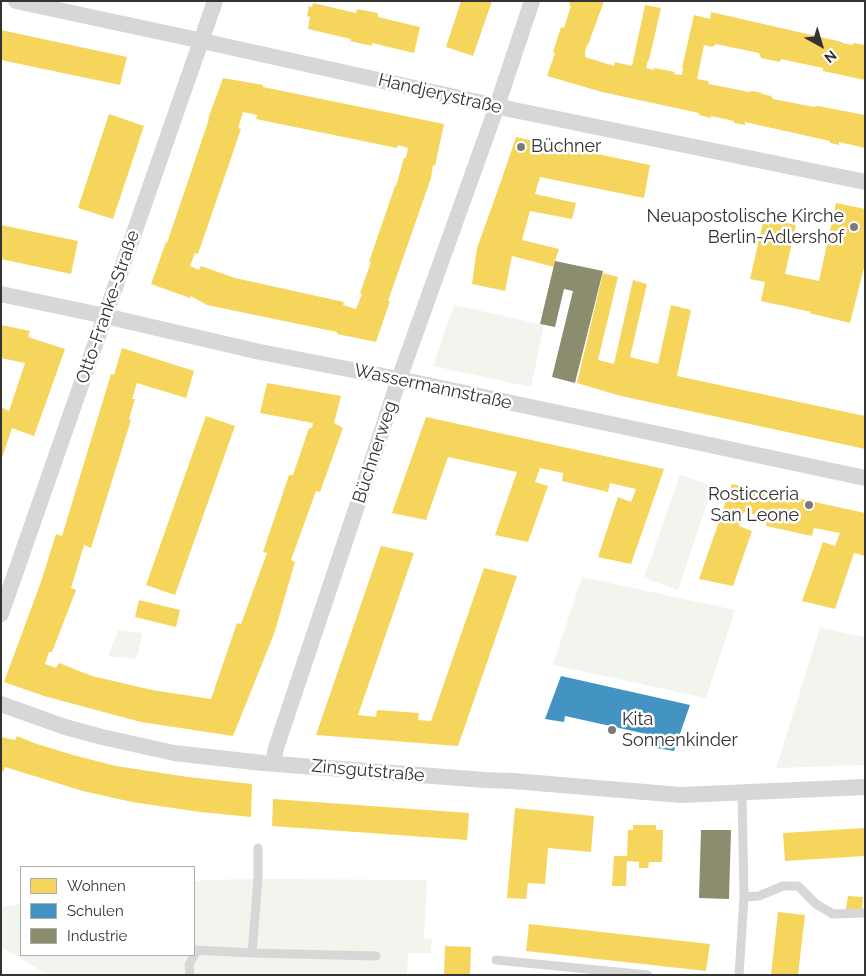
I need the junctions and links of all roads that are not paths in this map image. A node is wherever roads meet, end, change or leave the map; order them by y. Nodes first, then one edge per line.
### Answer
1 (16, 1) edge
2 (215, 1) edge
3 (532, 1) edge
4 (202, 41) junction
5 (497, 106) junction
6 (865, 182) edge
7 (1, 294) edge
8 (105, 316) junction
9 (399, 379) junction
10 (865, 478) edge
11 (1, 614) edge
12 (1, 704) edge
13 (273, 763) junction
14 (865, 787) edge
15 (742, 793) junction
16 (258, 848) dead end
17 (744, 897) junction
18 (865, 913) edge
19 (195, 950) edge
20 (252, 953) junction
21 (193, 956) edge
22 (376, 956) dead end
23 (496, 960) dead end
24 (190, 975) edge
25 (648, 975) edge
26 (739, 975) edge

1 - 4 street, Handjerystraße
2 - 4 street, Otto-Franke-Straße
3 - 5 street, Büchnerweg
4 - 5 street, Handjerystraße
4 - 8 street, Otto-Franke-Straße
5 - 6 street, Handjerystraße
5 - 9 street, Büchnerweg
7 - 8 street, Wassermannstraße
8 - 9 street, Wassermannstraße
8 - 11 street, Otto-Franke-Straße
9 - 10 street, Wassermannstraße
9 - 13 street, Büchnerweg
12 - 13 street, Zinsgutstraße
13 - 15 street, Zinsgutstraße
14 - 15 street, Zinsgutstraße
15 - 17 lane
16 - 20 lane
17 - 18 lane
17 - 26 lane
19 - 20 lane
20 - 22 lane
21 - 24 lane
23 - 25 lane

